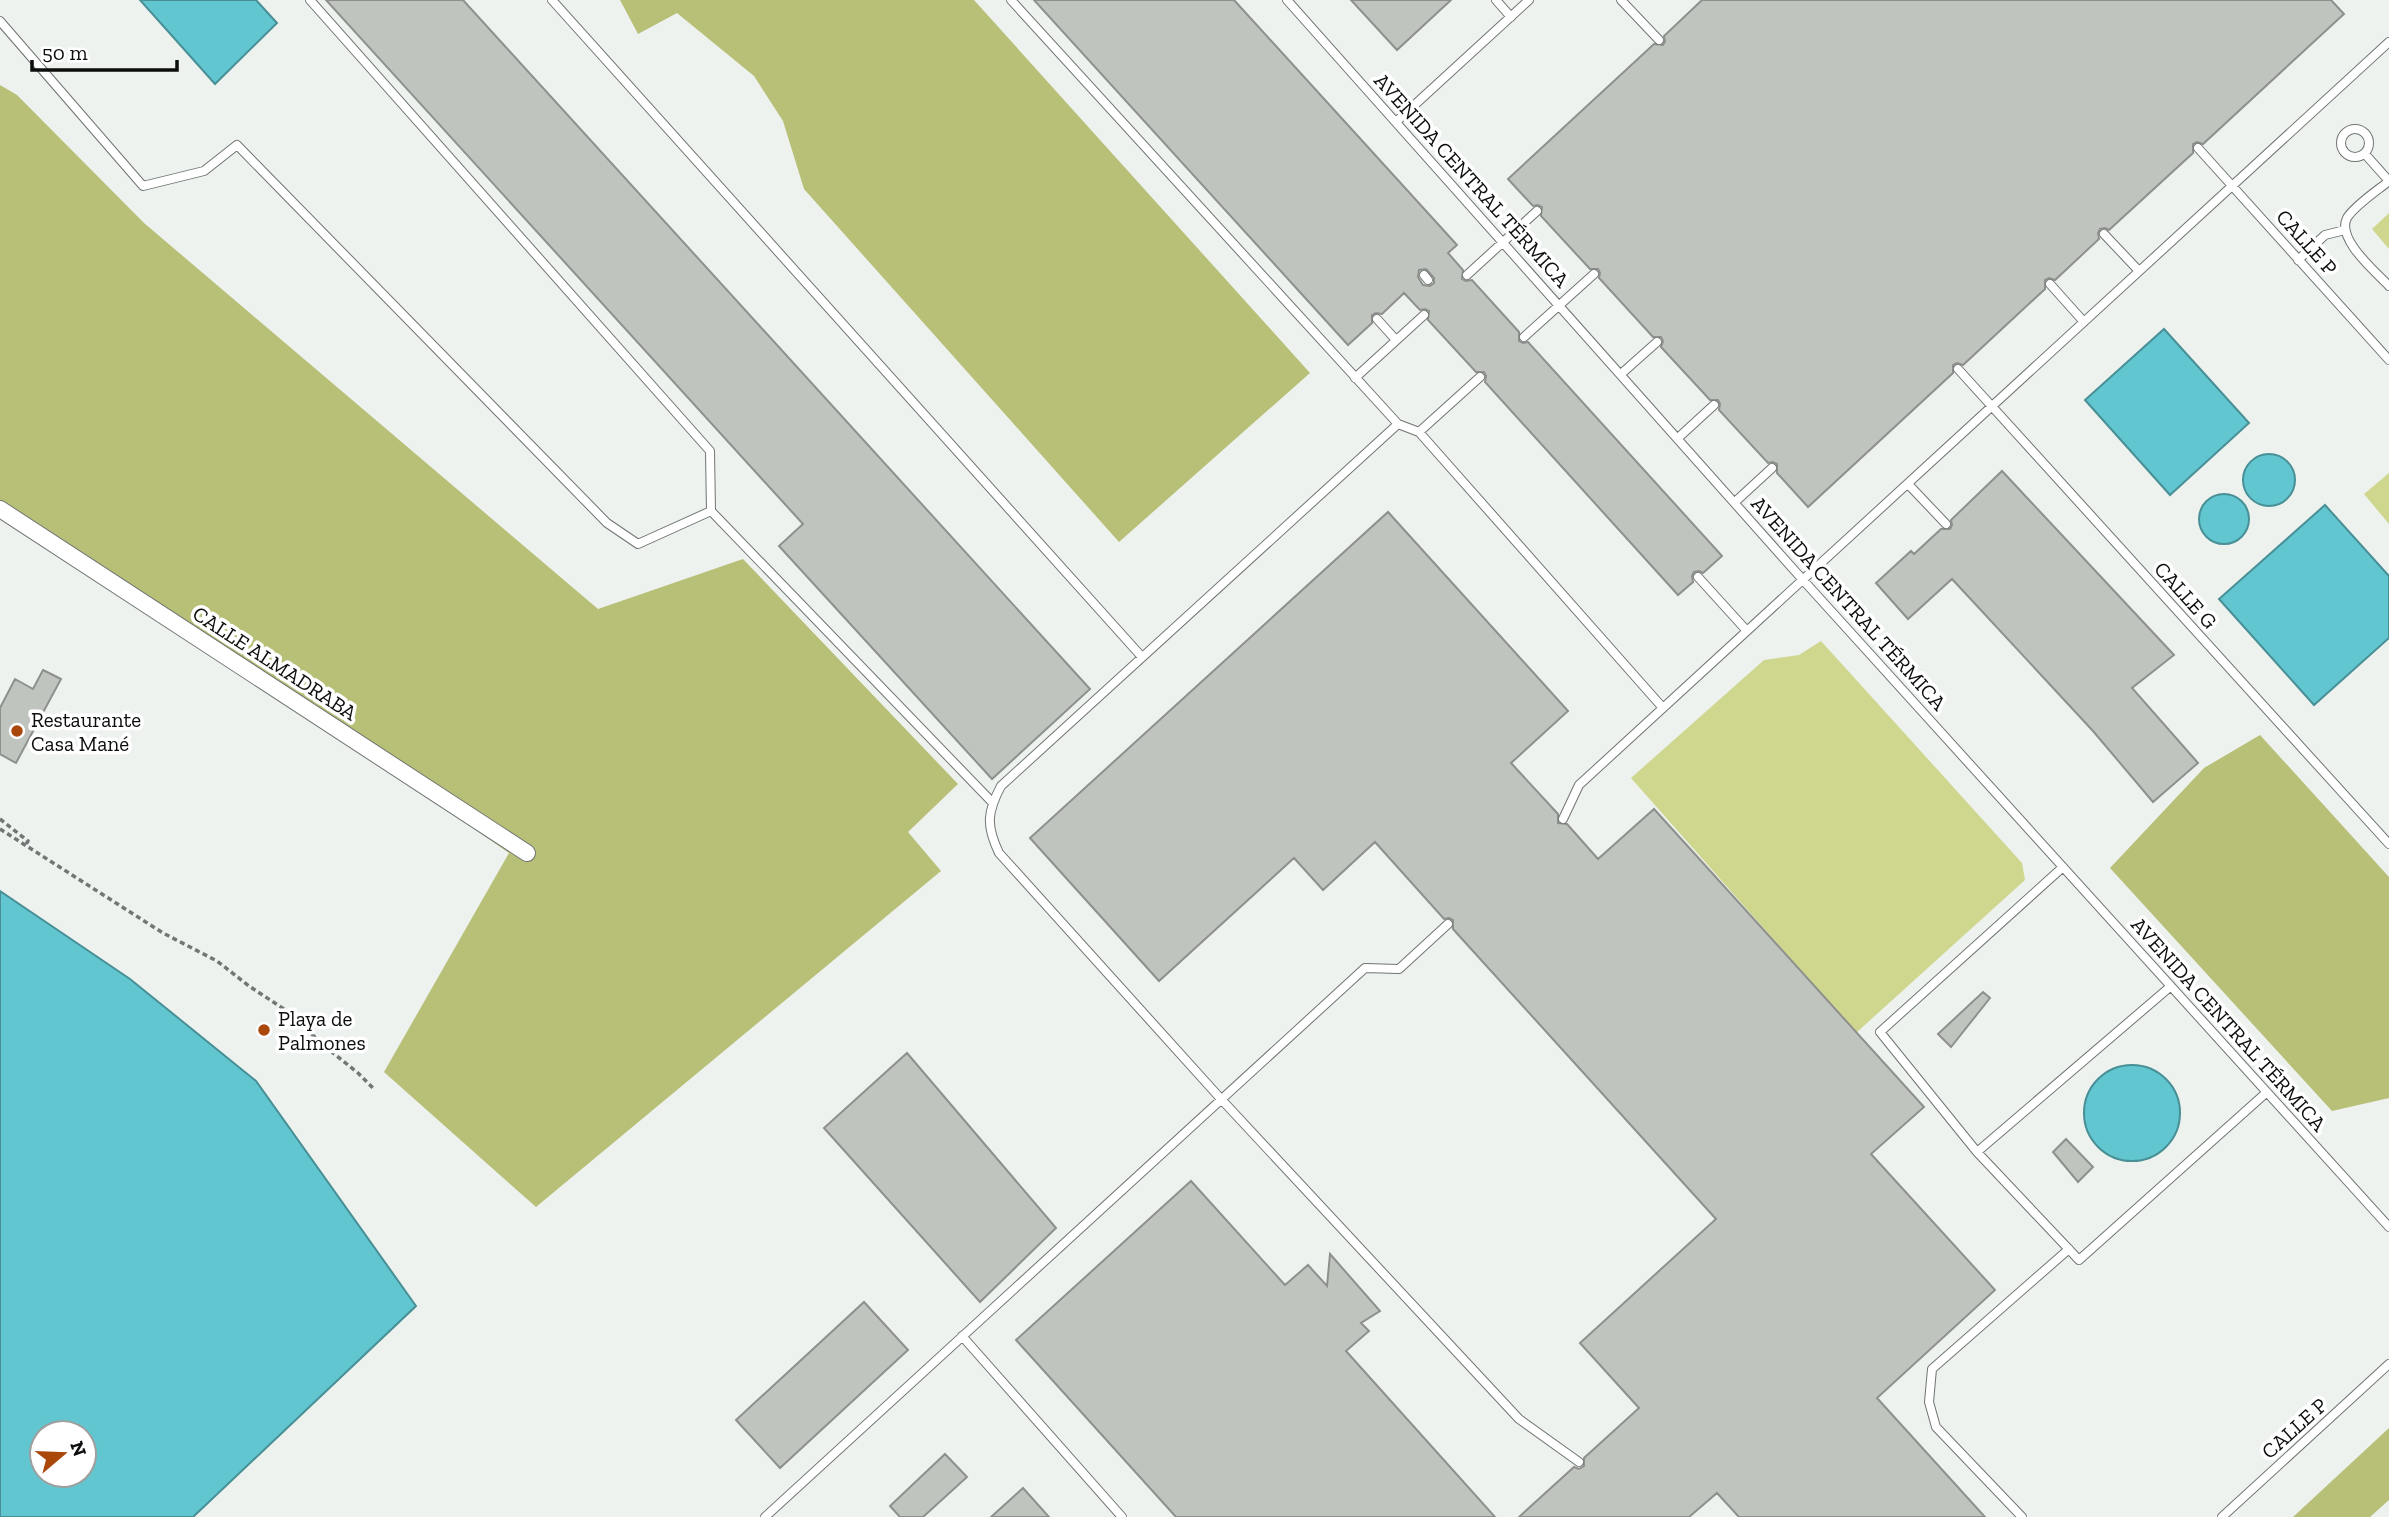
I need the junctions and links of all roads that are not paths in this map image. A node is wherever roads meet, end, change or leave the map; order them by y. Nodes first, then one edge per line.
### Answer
1 (310, 0) edge
2 (552, 0) edge
3 (1012, 0) edge
4 (1287, 0) edge
5 (1496, 0) edge
6 (1529, 0) edge
7 (1621, 0) edge
8 (1511, 17) junction
9 (0, 21) edge
10 (1659, 40) dead end
11 (2389, 42) edge
12 (1397, 121) junction
13 (2198, 148) dead end
14 (2365, 154) dead end
15 (2389, 181) edge
16 (2233, 185) junction
17 (1537, 211) dead end
18 (2345, 230) junction
19 (2104, 234) dead end
20 (1504, 242) junction
21 (2298, 260) junction
22 (2139, 271) junction
23 (1594, 274) dead end
24 (1467, 275) dead end
25 (2050, 284) dead end
26 (2389, 286) edge
27 (1560, 305) junction
28 (1424, 315) dead end
29 (1377, 319) dead end
30 (2084, 322) junction
31 (1524, 337) dead end
32 (1396, 340) junction
33 (1657, 342) dead end
34 (2389, 360) edge
35 (1958, 369) dead end
36 (1621, 374) junction
37 (1480, 377) dead end
38 (1355, 378) junction
39 (1714, 405) dead end
40 (1992, 406) junction
41 (1398, 424) junction
42 (1419, 432) junction
43 (1678, 438) junction
44 (1772, 468) dead end
45 (1908, 484) junction
46 (1735, 502) junction
47 (0, 509) edge
48 (711, 511) junction
49 (1947, 524) dead end
50 (1698, 578) dead end
51 (1803, 580) junction
52 (1747, 631) junction
53 (1142, 657) junction
54 (1663, 708) junction
55 (992, 802) junction
56 (1563, 819) dead end
57 (2389, 844) edge
58 (527, 853) dead end
59 (2063, 867) junction
60 (1448, 924) dead end
61 (2171, 986) junction
62 (2267, 1092) junction
63 (1221, 1099) junction
64 (1977, 1153) junction
65 (2389, 1227) edge
66 (2069, 1249) junction
67 (962, 1336) junction
68 (2389, 1364) edge
69 (1579, 1462) dead end
70 (765, 1517) edge
71 (1122, 1517) edge
72 (2022, 1517) edge
73 (2222, 1517) edge

1 - 48 lane
2 - 53 lane
3 - 38 lane
4 - 12 lane, AVENIDA CENTRAL TÉRMICA
5 - 8 lane
6 - 8 lane
7 - 10 lane
8 - 12 lane
9 - 48 lane
11 - 16 lane
12 - 20 lane, AVENIDA CENTRAL TÉRMICA
13 - 16 lane, CALLE P
14 - 15 lane
15 - 18 lane
16 - 21 lane, CALLE P
16 - 22 lane
17 - 20 lane
18 - 21 lane
18 - 26 lane
19 - 22 lane
20 - 24 lane
20 - 27 lane, AVENIDA CENTRAL TÉRMICA
21 - 34 lane, CALLE P
22 - 30 lane
23 - 27 lane
25 - 30 lane
27 - 31 lane
27 - 36 lane, AVENIDA CENTRAL TÉRMICA
28 - 32 lane
29 - 32 lane
30 - 40 lane
32 - 38 lane
33 - 36 lane
35 - 40 lane, CALLE G
36 - 43 lane, AVENIDA CENTRAL TÉRMICA
37 - 42 lane
38 - 41 lane
39 - 43 lane
40 - 45 lane
40 - 57 lane, CALLE G
41 - 42 lane
41 - 53 lane
42 - 54 lane
43 - 46 lane, AVENIDA CENTRAL TÉRMICA
44 - 46 lane
45 - 49 lane
45 - 51 lane
46 - 51 lane, AVENIDA CENTRAL TÉRMICA
47 - 58 street, CALLE ALMADRABA
48 - 55 lane
50 - 52 lane
51 - 52 lane
51 - 59 lane, AVENIDA CENTRAL TÉRMICA
52 - 54 lane
53 - 55 lane
54 - 56 lane
55 - 63 lane
59 - 61 lane, AVENIDA CENTRAL TÉRMICA
59 - 64 lane
60 - 63 lane
61 - 62 lane, AVENIDA CENTRAL TÉRMICA
61 - 64 lane
62 - 65 lane, AVENIDA CENTRAL TÉRMICA
62 - 66 lane
63 - 67 lane
63 - 69 lane
64 - 66 lane
66 - 72 lane
67 - 70 lane
67 - 71 lane
68 - 73 lane, CALLE P

